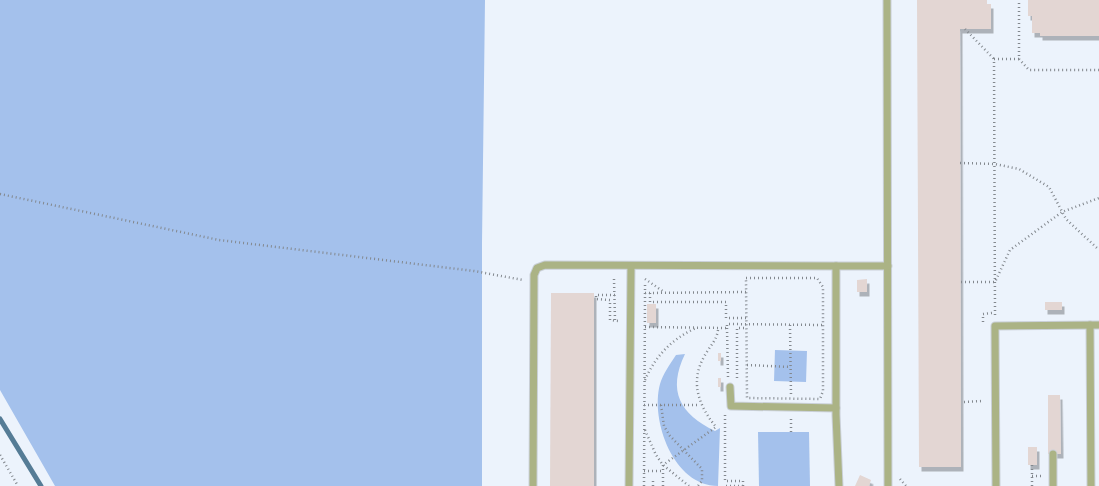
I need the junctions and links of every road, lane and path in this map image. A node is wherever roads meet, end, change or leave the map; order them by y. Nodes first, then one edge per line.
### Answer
1 (887, 0) edge
2 (1019, 0) edge
3 (965, 29) dead end
4 (994, 59) junction
5 (1019, 60) junction
6 (1099, 70) edge
7 (960, 163) dead end
8 (995, 164) junction
9 (0, 194) edge
10 (1099, 198) edge
11 (1062, 212) junction
12 (1099, 250) edge
13 (631, 266) junction
14 (836, 266) junction
15 (888, 266) junction
16 (607, 279) dead end
17 (614, 279) junction
18 (631, 279) junction
19 (645, 279) junction
20 (533, 282) junction
21 (960, 282) dead end
22 (995, 282) junction
23 (746, 292) junction
24 (645, 293) junction
25 (650, 293) junction
26 (665, 293) junction
27 (615, 295) junction
28 (746, 318) junction
29 (615, 320) junction
30 (790, 325) junction
31 (823, 325) junction
32 (1090, 325) junction
33 (1099, 325) edge
34 (746, 326) junction
35 (996, 326) junction
36 (618, 327) dead end
37 (645, 327) junction
38 (698, 328) junction
39 (718, 328) junction
40 (727, 328) junction
41 (746, 366) junction
42 (791, 367) junction
43 (728, 371) dead end
44 (644, 382) junction
45 (737, 383) dead end
46 (730, 387) dead end
47 (742, 391) dead end
48 (747, 391) junction
49 (791, 399) junction
50 (964, 402) dead end
51 (983, 402) dead end
52 (644, 405) junction
53 (661, 405) junction
54 (700, 405) junction
55 (791, 407) junction
56 (836, 408) junction
57 (725, 410) dead end
58 (644, 428) junction
59 (791, 432) dead end
60 (683, 451) junction
61 (1052, 454) dead end
62 (0, 455) edge
63 (1032, 464) dead end
64 (663, 465) junction
65 (644, 471) junction
66 (663, 471) junction
67 (654, 479) dead end
68 (18, 486) edge
69 (533, 486) edge
70 (629, 486) edge
71 (644, 486) edge
72 (653, 486) edge
73 (663, 486) edge
74 (689, 486) edge
75 (698, 486) edge
76 (726, 486) edge
77 (743, 486) edge
78 (839, 486) edge
79 (888, 486) edge
80 (996, 486) edge
81 (1032, 486) edge
82 (1053, 486) edge
83 (1091, 486) edge

1 - 15 lane
2 - 5 path
3 - 4 path
4 - 5 path
4 - 8 path
5 - 6 path
7 - 8 path
8 - 11 path
8 - 22 path
9 - 20 path
10 - 11 path
11 - 12 path
11 - 22 path
13 - 14 lane
13 - 18 lane
13 - 20 lane
14 - 15 lane
14 - 56 lane
15 - 79 lane
16 - 17 path
17 - 18 path
17 - 27 path
18 - 19 path
18 - 70 lane
19 - 24 path
19 - 26 path
20 - 69 lane
21 - 22 path
22 - 35 path
23 - 26 path
23 - 28 path
23 - 31 path
24 - 25 path
24 - 37 path
25 - 26 path
25 - 28 path
27 - 29 path
27 - 29 path
28 - 34 path
29 - 36 path
30 - 31 path
30 - 34 path
30 - 42 path
31 - 49 path
32 - 33 lane
32 - 35 lane
32 - 83 lane
34 - 40 path
34 - 41 path
34 - 45 path
35 - 80 lane
37 - 38 path
37 - 44 path
38 - 39 path
38 - 44 path
39 - 40 path
39 - 54 path
40 - 43 path
41 - 42 path
41 - 48 path
42 - 49 path
44 - 52 path
46 - 55 lane
47 - 48 path
48 - 49 path
49 - 55 path
50 - 51 path
52 - 53 path
52 - 58 path
53 - 54 path
53 - 60 path
54 - 60 path
55 - 56 lane
55 - 59 path
56 - 78 lane
57 - 77 path
58 - 64 path
58 - 65 path
60 - 64 path
60 - 75 path
61 - 82 lane
62 - 68 path
63 - 81 path
64 - 66 path
64 - 74 path
65 - 66 path
65 - 71 path
66 - 73 path
67 - 72 path
76 - 77 path

